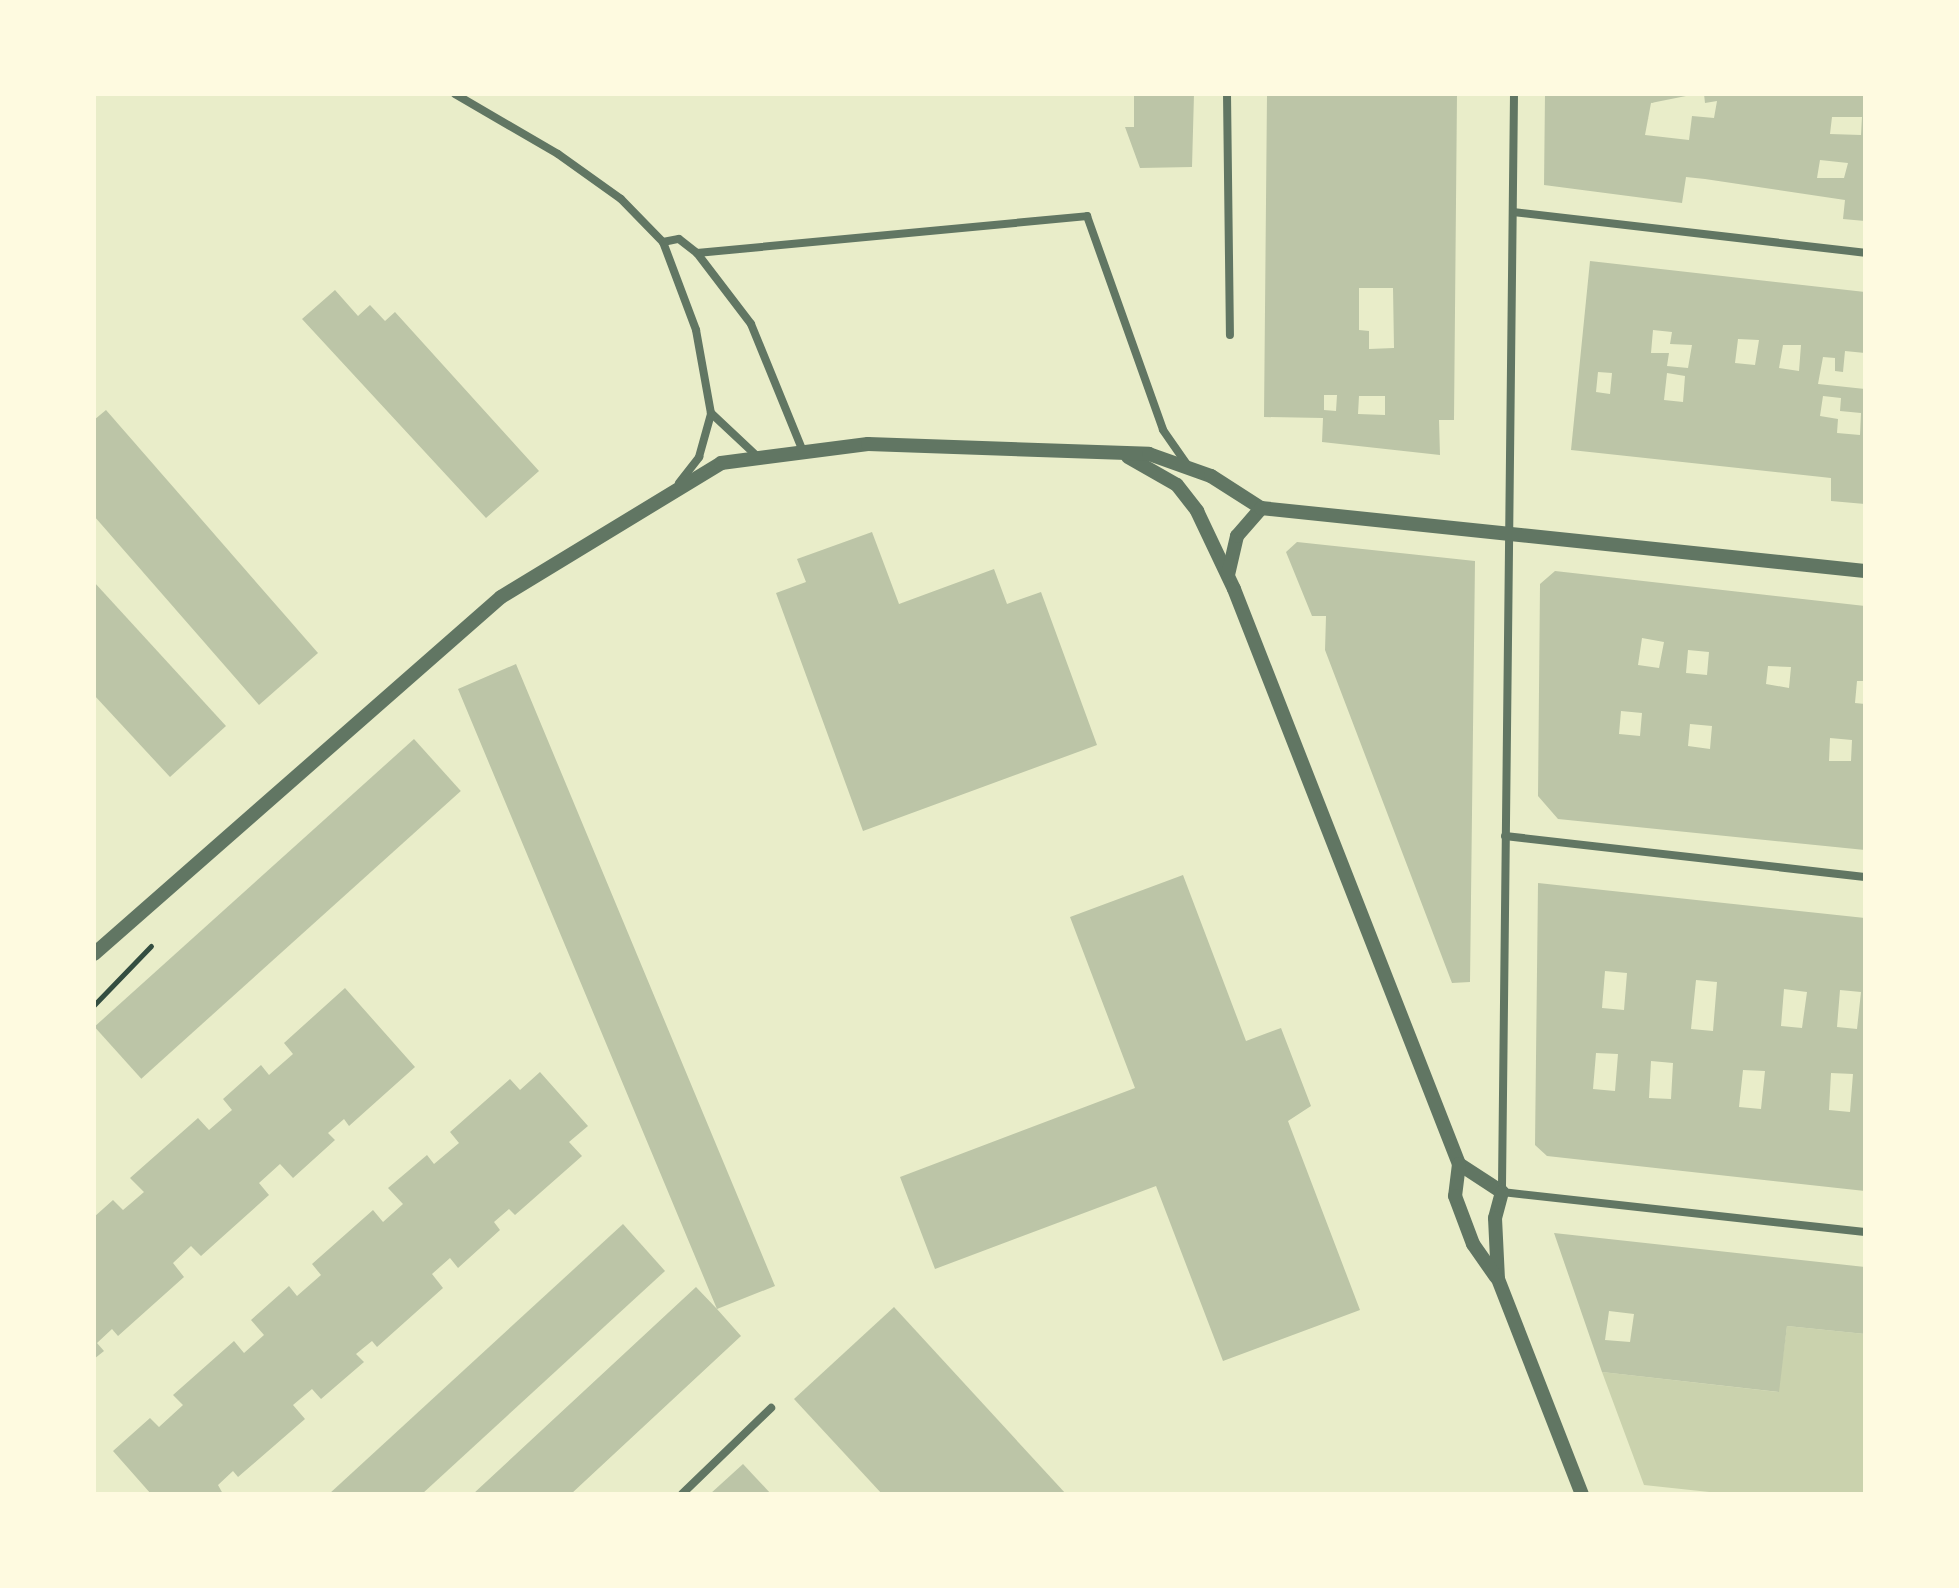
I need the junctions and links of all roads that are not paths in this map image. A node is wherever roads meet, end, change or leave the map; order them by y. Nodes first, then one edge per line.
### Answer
1 (455, 94) edge
2 (1227, 94) edge
3 (1514, 94) edge
4 (1513, 212) junction
5 (663, 242) junction
6 (697, 253) junction
7 (1865, 253) edge
8 (1230, 335) dead end
9 (711, 413) junction
10 (802, 449) junction
11 (757, 456) junction
12 (1128, 457) junction
13 (1189, 467) junction
14 (678, 485) junction
15 (1261, 508) junction
16 (1505, 535) junction
17 (1865, 571) edge
18 (1228, 575) junction
19 (1505, 836) junction
20 (1865, 877) edge
21 (94, 954) edge
22 (1459, 1164) junction
23 (1502, 1192) junction
24 (1865, 1232) edge
25 (1498, 1279) junction
26 (771, 1408) dead end
27 (682, 1494) edge
28 (1582, 1494) edge

1 - 5 street
2 - 8 street
3 - 4 street
4 - 7 street
4 - 16 street
5 - 6 street
5 - 9 street
6 - 10 street
6 - 13 street
9 - 11 street
9 - 14 street
10 - 11 street
10 - 12 street
11 - 14 street
12 - 13 street
12 - 18 street
13 - 15 street
14 - 21 street
15 - 16 street
15 - 18 street
16 - 17 street
16 - 19 street
18 - 22 street
19 - 20 street
19 - 23 street
22 - 23 street
22 - 25 street
23 - 24 street
23 - 25 street
25 - 28 street
26 - 27 street

